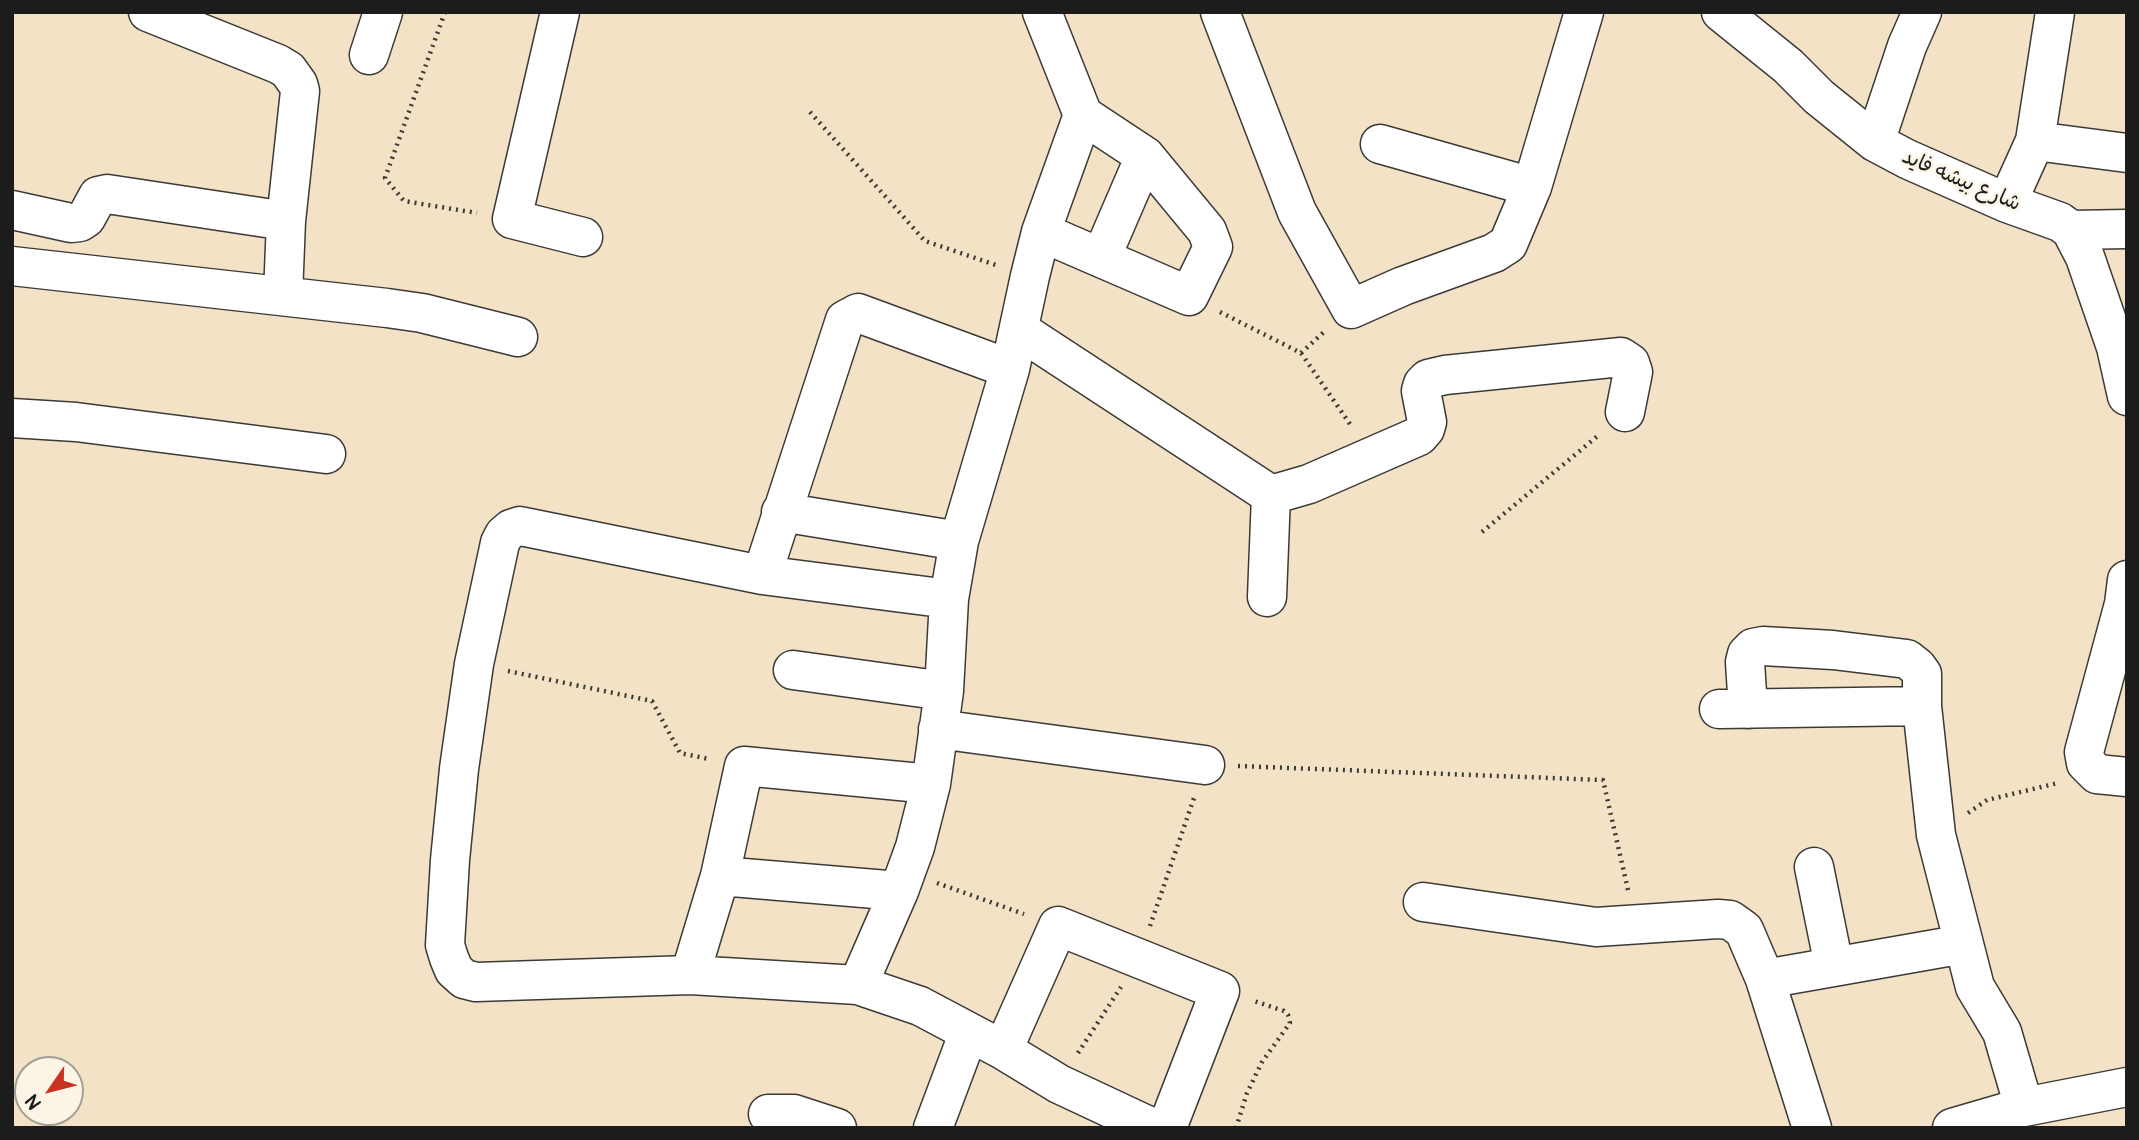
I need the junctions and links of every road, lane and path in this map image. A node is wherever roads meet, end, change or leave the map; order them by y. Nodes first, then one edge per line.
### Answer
1 (148, 12) edge
2 (383, 12) edge
3 (445, 12) edge
4 (560, 12) edge
5 (1042, 12) edge
6 (1220, 12) edge
7 (1584, 12) edge
8 (1922, 12) edge
9 (2055, 12) edge
10 (1724, 13) edge
11 (369, 55) dead end
12 (810, 111) dead end
13 (1083, 115) junction
14 (2035, 141) junction
15 (1875, 142) junction
16 (1380, 144) dead end
17 (2127, 153) edge
18 (1145, 156) junction
19 (1532, 187) junction
20 (2007, 203) junction
21 (12, 211) edge
22 (512, 219) junction
23 (286, 221) junction
24 (2127, 229) edge
25 (2071, 230) junction
26 (1041, 232) junction
27 (583, 237) dead end
28 (1101, 258) junction
29 (12, 266) edge
30 (1030, 276) junction
31 (283, 295) junction
32 (1188, 296) junction
33 (1018, 330) junction
34 (518, 337) dead end
35 (2122, 347) edge
36 (1010, 369) junction
37 (2127, 396) edge
38 (1625, 412) joint
39 (12, 418) edge
40 (326, 454) dead end
41 (1372, 457) junction
42 (1271, 495) junction
43 (781, 512) junction
44 (1482, 532) dead end
45 (959, 541) junction
46 (762, 575) junction
47 (2127, 580) edge
48 (1267, 597) dead end
49 (949, 599) junction
50 (474, 664) junction
51 (793, 670) dead end
52 (944, 691) junction
53 (1922, 706) junction
54 (938, 729) junction
55 (1205, 765) junction
56 (744, 766) junction
57 (2112, 775) edge
58 (931, 784) junction
59 (1936, 835) junction
60 (1814, 867) dead end
61 (720, 876) junction
62 (903, 882) junction
63 (1423, 902) dead end
64 (1635, 924) junction
65 (1058, 926) junction
66 (1964, 944) junction
67 (1139, 958) junction
68 (1835, 966) junction
69 (690, 975) junction
70 (1765, 979) junction
71 (858, 985) junction
72 (1220, 991) junction
73 (969, 1032) junction
74 (1003, 1050) junction
75 (1059, 1084) junction
76 (2127, 1087) edge
77 (2024, 1107) junction
78 (768, 1114) dead end
79 (837, 1128) edge
80 (933, 1128) edge
81 (1153, 1128) edge
82 (1167, 1128) edge
83 (1236, 1128) edge
84 (1812, 1128) edge
85 (1951, 1128) edge

1 - 23 street
2 - 11 street
3 - 22 path
4 - 22 street
5 - 13 street
6 - 19 street
7 - 19 street
8 - 15 street
9 - 14 street
10 - 15 street, شارع بيشه فايد
12 - 30 path
13 - 18 street
13 - 26 street
14 - 17 street
14 - 20 street
15 - 20 street, شارع بيشه فايد
16 - 19 street
18 - 28 street
18 - 32 street
20 - 25 street, شارع بيشه فايد
21 - 23 street
22 - 27 street
23 - 31 street
24 - 25 street
25 - 35 street
26 - 28 street
26 - 30 street
28 - 32 street
29 - 31 street
30 - 33 street
31 - 34 street
32 - 41 path
33 - 36 street
33 - 42 street
35 - 37 street
36 - 43 street
36 - 45 street
38 - 41 street
38 - 44 path
39 - 40 street
41 - 42 street
42 - 48 street
43 - 45 street
43 - 46 street
45 - 49 street
46 - 49 street
46 - 50 street
47 - 57 street
49 - 52 street
50 - 56 path
50 - 69 street
51 - 52 street
52 - 54 street
53 - 53 street
53 - 59 street
54 - 55 street
54 - 58 street
55 - 64 path
55 - 67 path
56 - 58 street
56 - 61 street
57 - 59 path
58 - 62 street
59 - 66 street
60 - 68 street
61 - 62 street
61 - 69 street
62 - 65 path
62 - 71 street
63 - 64 street
64 - 70 street
65 - 67 street
65 - 74 street
66 - 68 street
66 - 77 street
67 - 72 street
67 - 75 path
68 - 70 street
69 - 71 street
70 - 84 street
71 - 73 street
72 - 82 street
72 - 83 path
73 - 74 street
73 - 80 street
74 - 75 street
75 - 81 street
76 - 77 street
77 - 85 street
78 - 79 street

